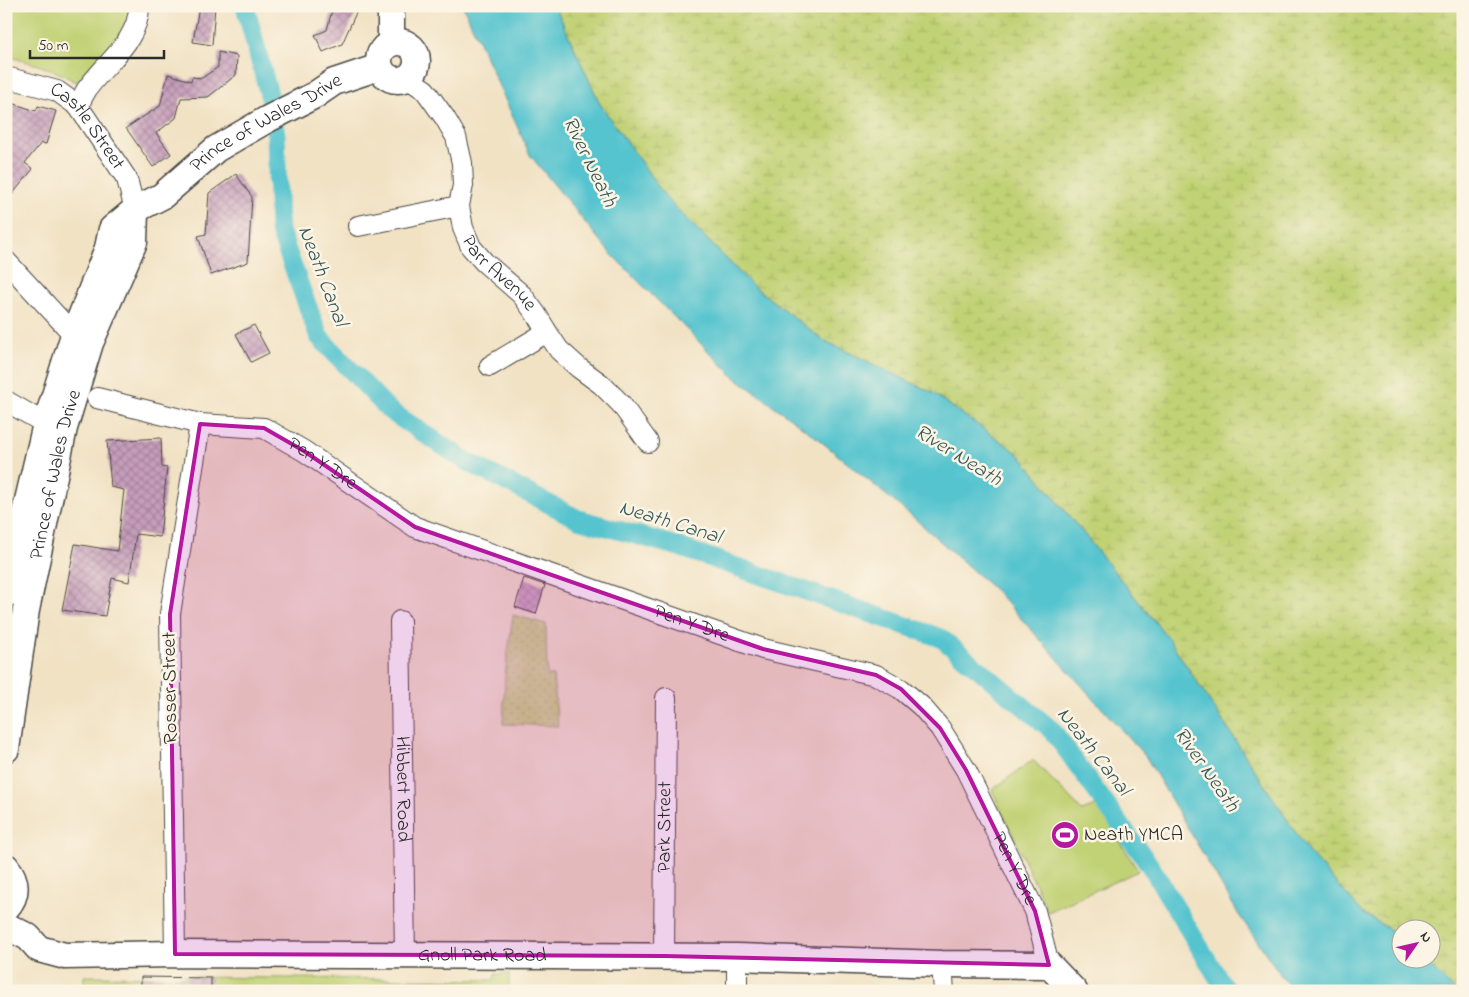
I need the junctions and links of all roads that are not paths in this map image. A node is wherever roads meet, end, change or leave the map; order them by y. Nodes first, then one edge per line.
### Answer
1 (139, 6) edge
2 (390, 6) edge
3 (391, 43) junction
4 (379, 68) junction
5 (6, 77) edge
6 (407, 78) junction
7 (78, 106) junction
8 (459, 206) junction
9 (135, 210) junction
10 (358, 226) dead end
11 (6, 261) edge
12 (547, 332) junction
13 (74, 335) junction
14 (490, 366) dead end
15 (97, 398) dead end
16 (6, 401) edge
17 (46, 424) junction
18 (200, 424) junction
19 (648, 442) dead end
20 (6, 594) edge
21 (400, 621) dead end
22 (666, 698) dead end
23 (6, 750) edge
24 (6, 867) edge
25 (10, 903) edge
26 (17, 932) edge
27 (175, 954) junction
28 (405, 956) junction
29 (664, 956) junction
30 (737, 957) junction
31 (942, 964) junction
32 (1049, 964) junction
33 (737, 991) edge
34 (944, 991) edge
35 (1074, 991) edge

1 - 7 street
2 - 3 main road
3 - 4 main road
3 - 6 main road
4 - 6 main road
4 - 9 main road, Prince of Wales Drive
5 - 7 street, Castle Street
6 - 8 street, Parr Avenue
7 - 9 street, Castle Street
8 - 10 street
8 - 12 street, Parr Avenue
9 - 13 main road, Prince of Wales Drive
9 - 23 main road, Prince of Wales Drive
11 - 13 street
12 - 14 street
12 - 19 street, Parr Avenue
13 - 17 main road, Prince of Wales Drive
15 - 18 street, Pen Y Dre
16 - 17 street
17 - 20 main road, Prince of Wales Drive
18 - 27 street, Rosser Street
18 - 32 street, Pen Y Dre
21 - 28 street, Hibbert Road
22 - 29 street, Park Street
24 - 25 main road, Gnoll Park Road
25 - 26 main road, Gnoll Park Road
26 - 27 main road, Gnoll Park Road
27 - 28 main road, Gnoll Park Road
28 - 29 main road, Gnoll Park Road
29 - 30 main road, Gnoll Park Road
30 - 31 main road, Gnoll Park Road
30 - 33 street
31 - 32 main road, Gnoll Park Road
31 - 34 street
32 - 35 main road

